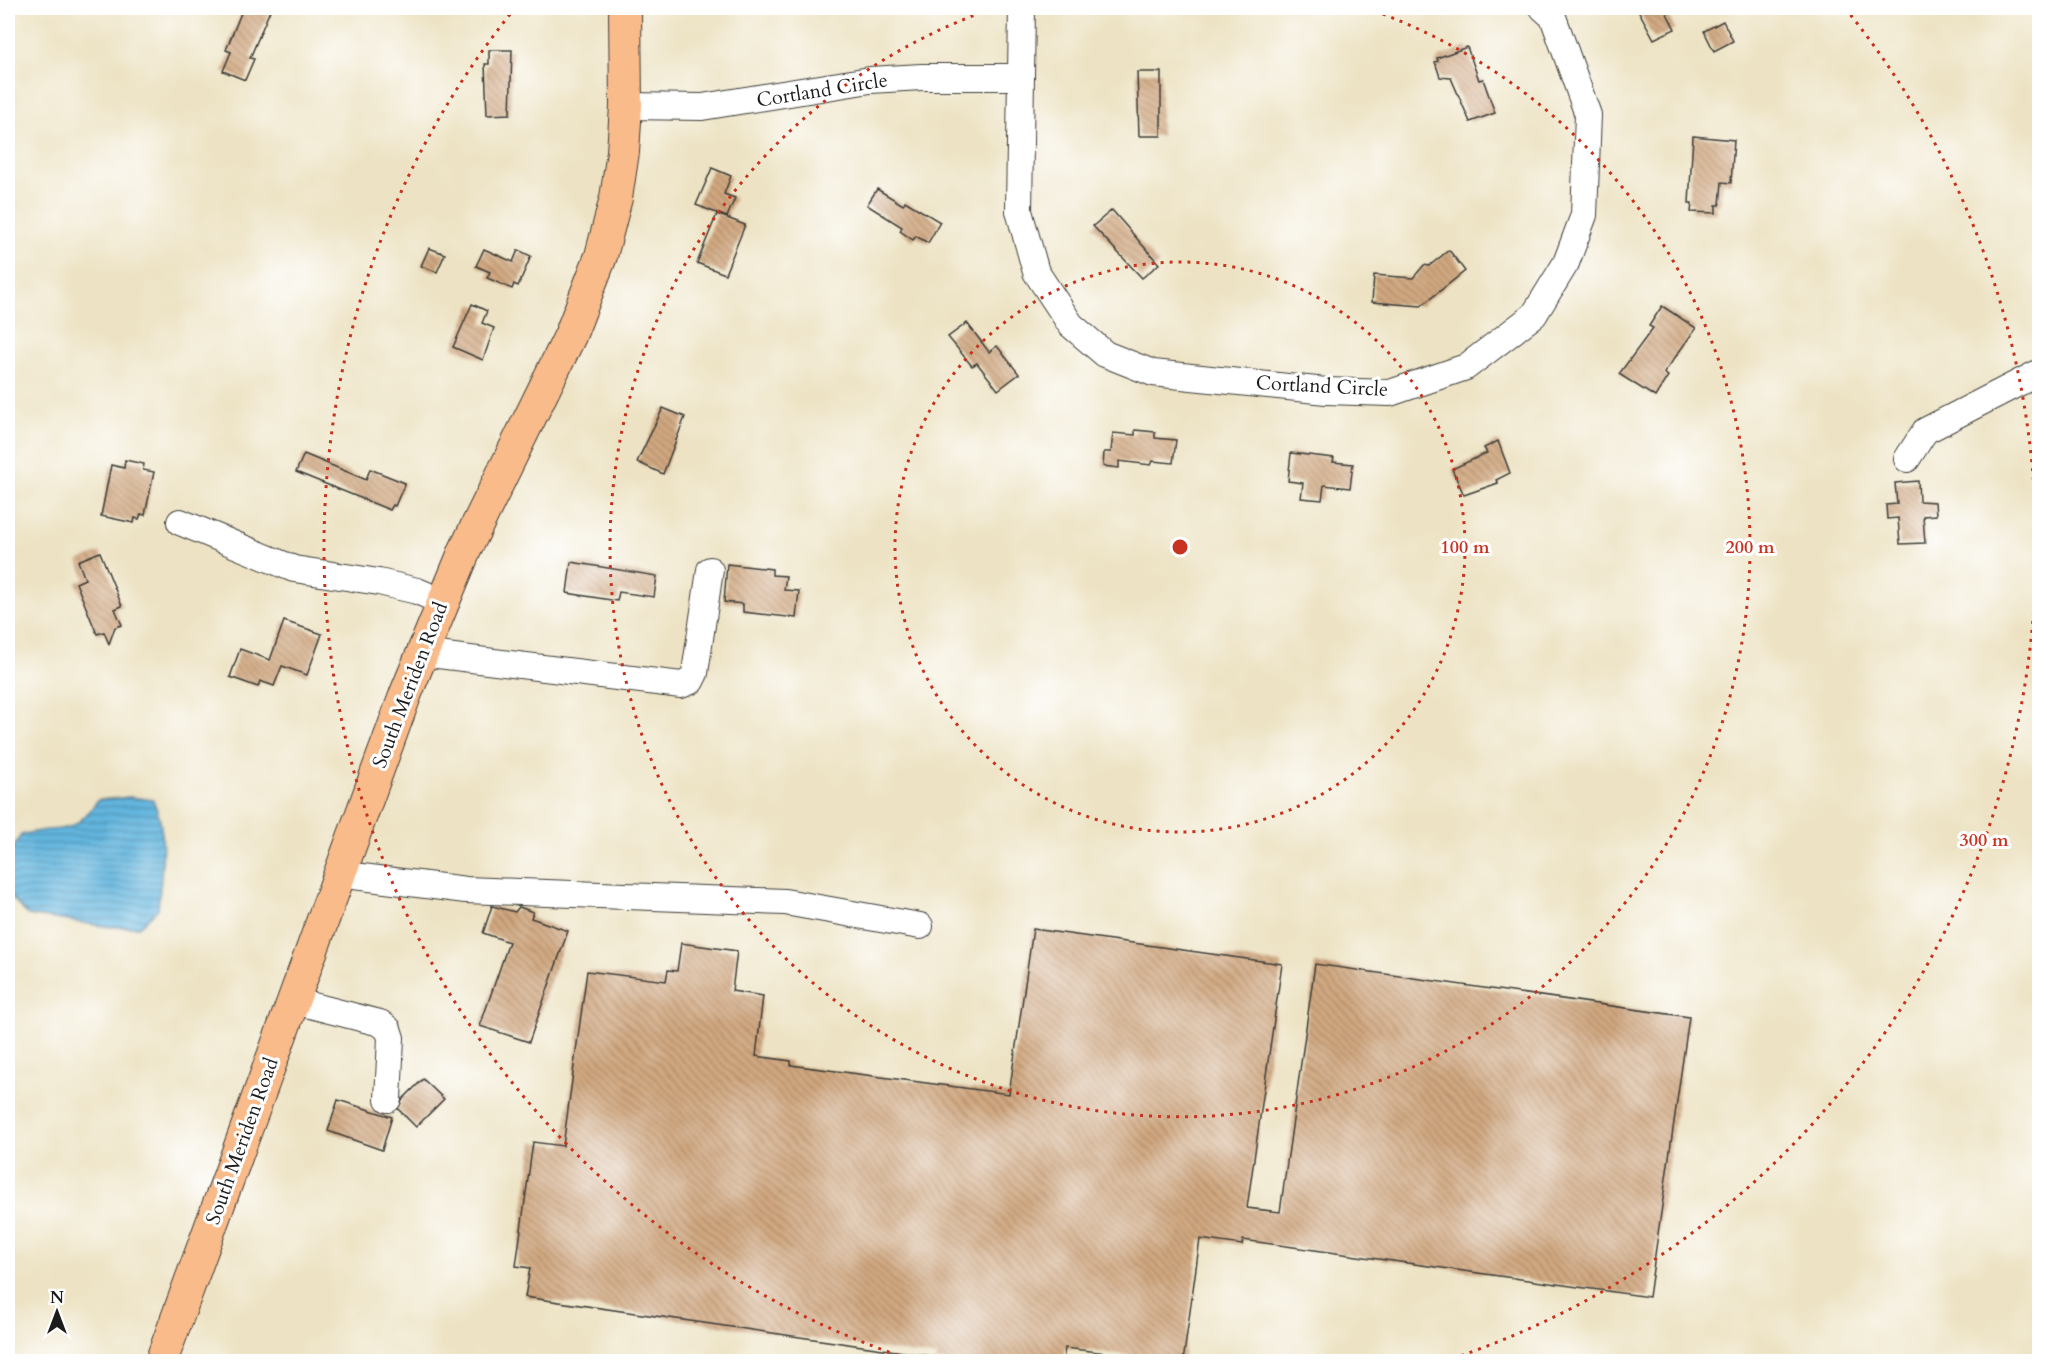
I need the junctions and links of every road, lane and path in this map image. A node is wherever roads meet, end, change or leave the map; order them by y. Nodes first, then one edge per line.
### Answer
1 (625, 8) edge
2 (1022, 8) edge
3 (1543, 8) edge
4 (1019, 76) junction
5 (626, 106) junction
6 (2040, 372) edge
7 (1907, 459) dead end
8 (180, 522) dead end
9 (710, 570) dead end
10 (443, 602) junction
11 (422, 653) junction
12 (338, 874) junction
13 (920, 926) dead end
14 (294, 1001) junction
15 (388, 1098) dead end
16 (161, 1362) edge

1 - 5 main road, South Meriden Road
2 - 4 street, Cortland Circle
3 - 4 street, Cortland Circle
4 - 5 street, Cortland Circle
5 - 10 main road, South Meriden Road
6 - 7 street
8 - 10 street
9 - 11 street
10 - 11 main road, South Meriden Road
11 - 12 main road, South Meriden Road
12 - 13 street
12 - 14 main road, South Meriden Road
14 - 15 street
14 - 16 main road, South Meriden Road

